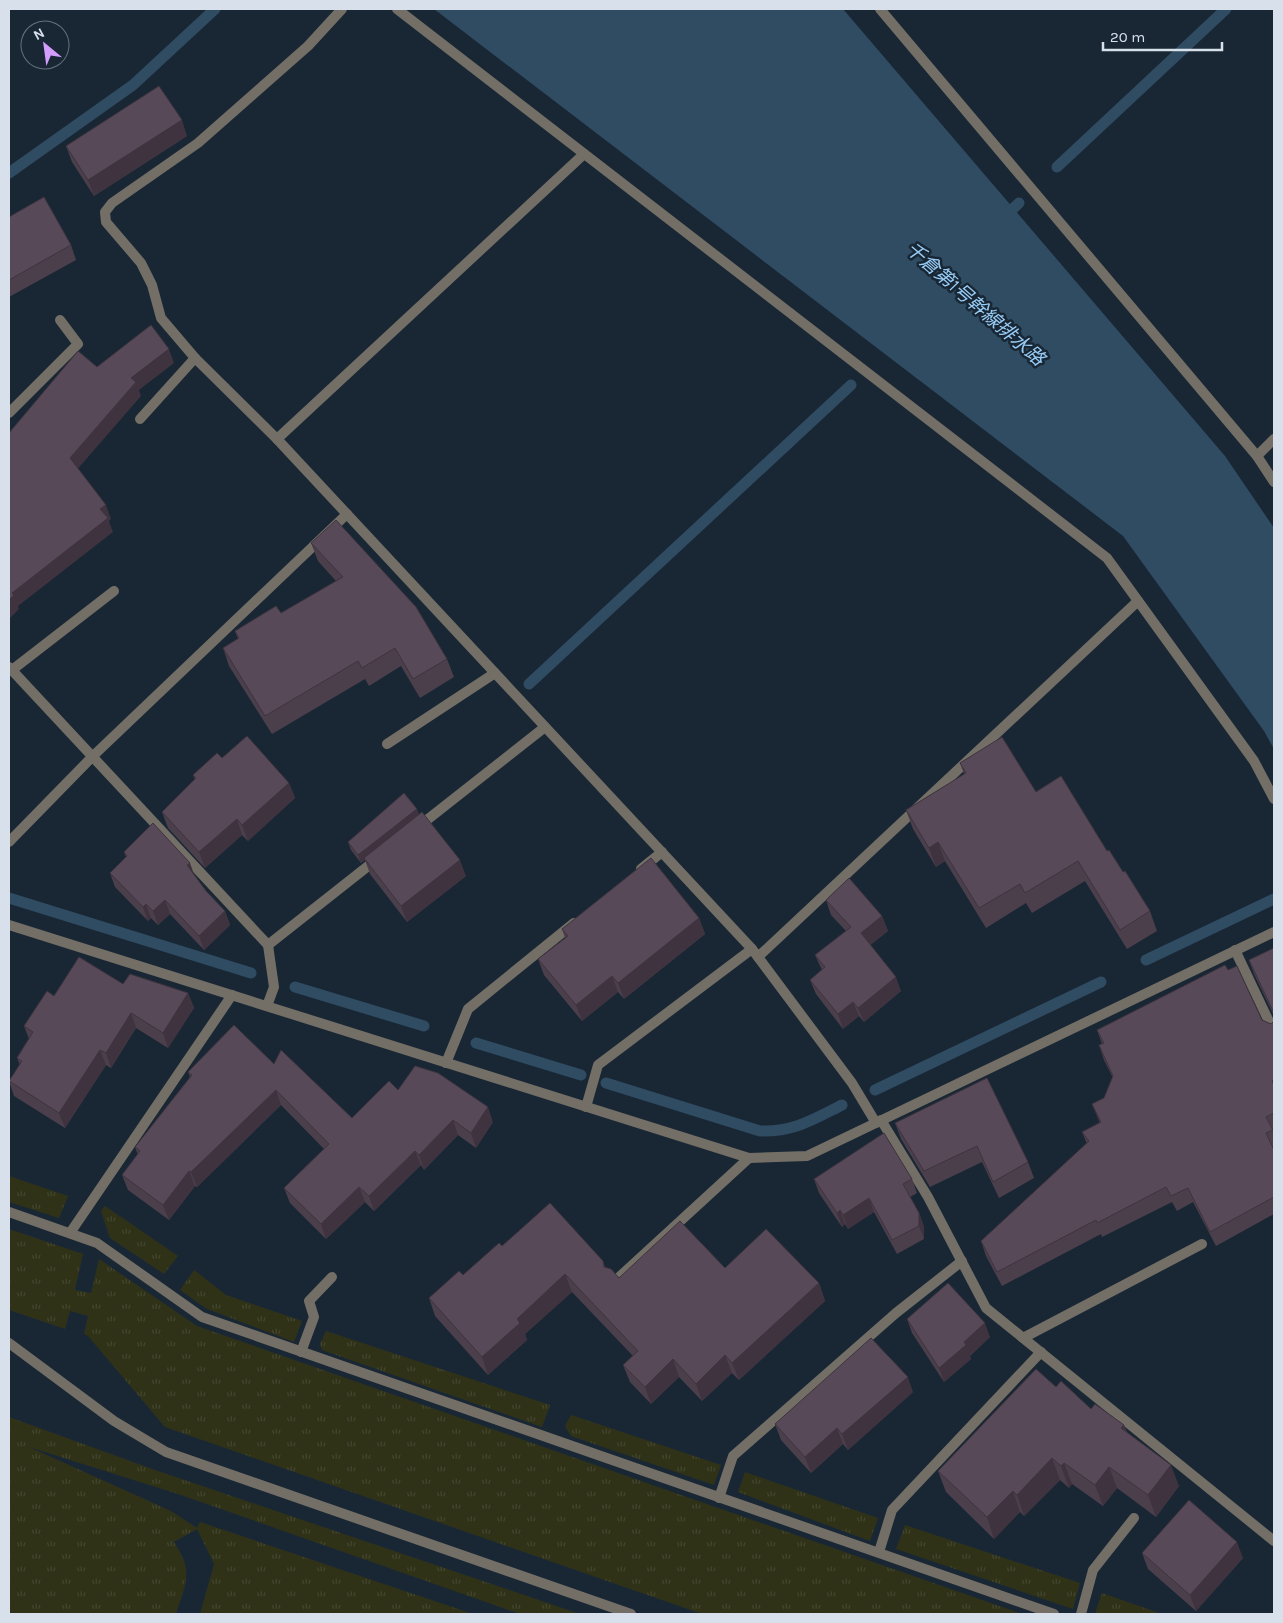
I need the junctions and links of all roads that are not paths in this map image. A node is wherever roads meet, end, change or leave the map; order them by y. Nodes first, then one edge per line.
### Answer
1 (342, 9) edge
2 (397, 9) edge
3 (880, 9) edge
4 (584, 154) junction
5 (60, 320) dead end
6 (195, 358) junction
7 (9, 413) edge
8 (140, 419) dead end
9 (278, 439) junction
10 (1274, 440) edge
11 (1257, 456) junction
12 (1274, 482) edge
13 (347, 514) junction
14 (114, 591) dead end
15 (1138, 601) junction
16 (11, 669) edge
17 (495, 673) junction
18 (545, 727) junction
19 (388, 744) dead end
20 (93, 756) junction
21 (1274, 799) edge
22 (407, 836) edge
23 (9, 842) edge
24 (662, 852) junction
25 (384, 854) edge
26 (631, 878) edge
27 (584, 915) edge
28 (9, 925) edge
29 (1274, 932) edge
30 (268, 945) junction
31 (1235, 950) junction
32 (755, 953) junction
33 (232, 995) junction
34 (267, 1006) junction
35 (1274, 1032) edge
36 (446, 1063) junction
37 (586, 1107) junction
38 (878, 1121) junction
39 (749, 1158) junction
40 (9, 1212) edge
41 (70, 1233) junction
42 (1202, 1244) dead end
43 (962, 1261) junction
44 (332, 1277) dead end
45 (616, 1280) edge
46 (1023, 1338) junction
47 (9, 1343) edge
48 (301, 1352) junction
49 (1041, 1352) junction
50 (719, 1498) junction
51 (1134, 1518) dead end
52 (1274, 1541) edge
53 (879, 1552) junction
54 (631, 1614) edge
55 (1054, 1614) edge
56 (1080, 1614) edge

1 - 6 street
2 - 4 street
3 - 11 street
4 - 9 street
4 - 15 street
5 - 7 street
6 - 8 street
6 - 9 street
9 - 13 street
10 - 11 street
11 - 12 street
13 - 17 street
13 - 20 street
14 - 16 street
15 - 21 street
15 - 32 street
16 - 20 street
17 - 18 street
17 - 19 street
18 - 22 street
18 - 24 street
20 - 23 street
20 - 30 street
24 - 26 street
24 - 32 street
25 - 30 street
27 - 36 street
28 - 33 street
29 - 31 street
30 - 34 street
31 - 35 street
31 - 38 street
32 - 37 street
32 - 38 street
33 - 34 street
33 - 41 street
34 - 36 street
36 - 37 street
37 - 39 street
38 - 39 street
38 - 43 street
39 - 45 street
40 - 41 street
41 - 48 street
42 - 46 street
43 - 46 street
43 - 50 street
44 - 48 street
46 - 49 street
47 - 54 street
48 - 50 street
49 - 52 street
49 - 53 street
50 - 53 street
51 - 56 street
53 - 55 street

